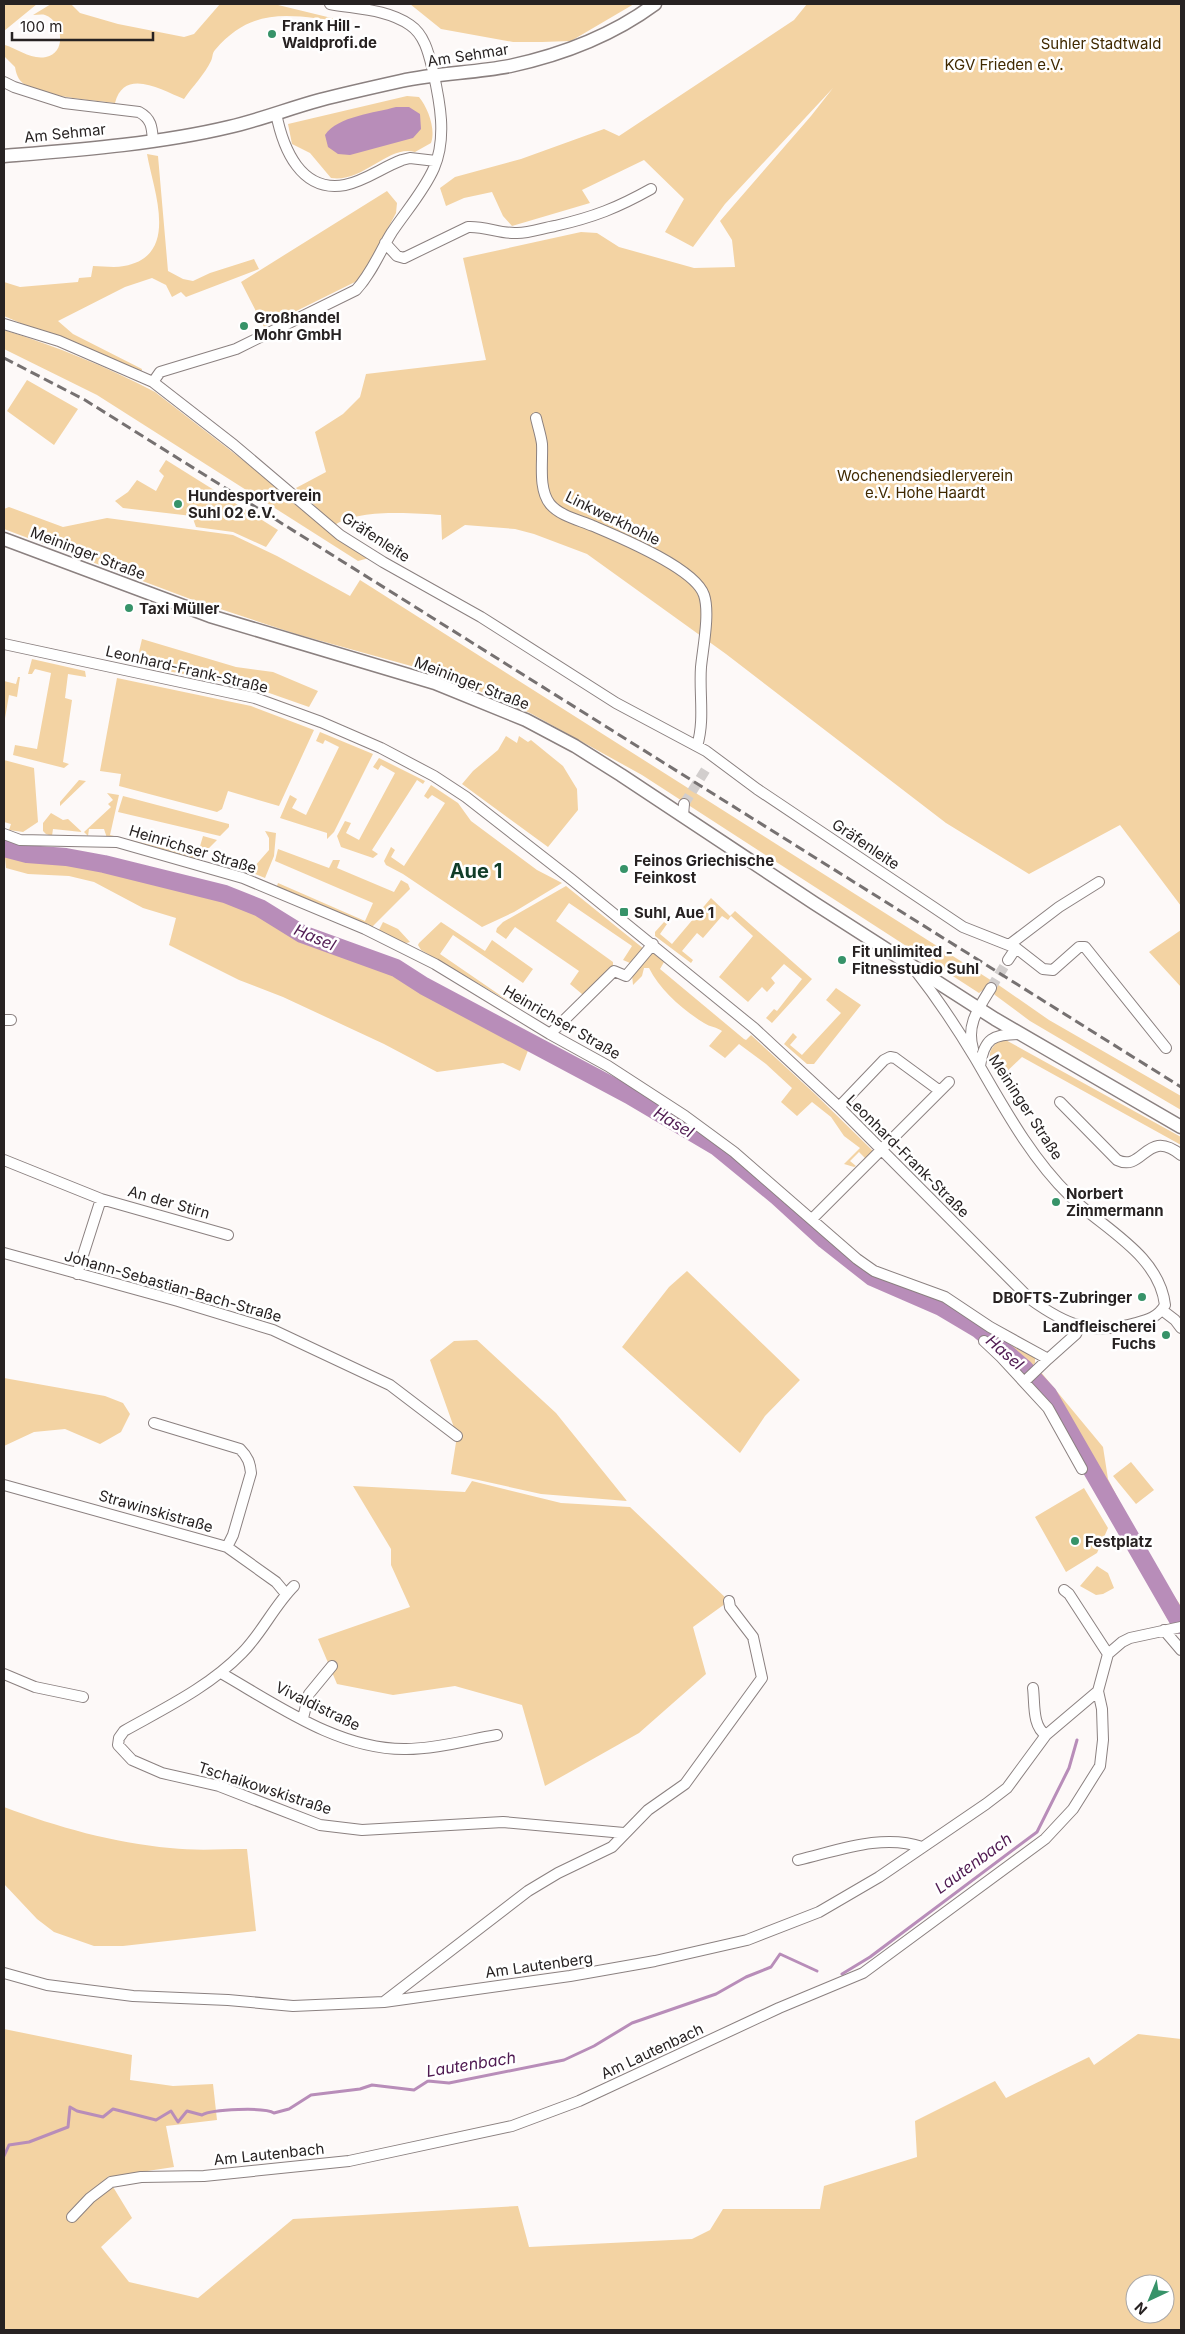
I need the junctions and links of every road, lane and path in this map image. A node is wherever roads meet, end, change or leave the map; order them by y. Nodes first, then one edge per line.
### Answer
1 (330, 4) edge
2 (655, 4) edge
3 (434, 76) junction
4 (4, 82) edge
5 (276, 113) junction
6 (153, 141) junction
7 (4, 156) edge
8 (436, 162) junction
9 (651, 189) dead end
10 (385, 243) junction
11 (4, 324) edge
12 (153, 382) junction
13 (536, 418) dead end
14 (4, 539) edge
15 (4, 644) edge
16 (697, 746) junction
17 (714, 756) junction
18 (708, 766) tunnel mouth
19 (4, 834) edge
20 (1099, 882) dead end
21 (653, 944) junction
22 (1012, 946) junction
23 (1008, 960) tunnel mouth
24 (910, 964) junction
25 (991, 988) tunnel mouth
26 (978, 1008) junction
27 (550, 1034) junction
28 (1021, 1034) junction
29 (1166, 1048) dead end
30 (977, 1062) junction
31 (949, 1082) dead end
32 (940, 1091) junction
33 (1060, 1102) dead end
34 (839, 1107) junction
35 (1181, 1127) edge
36 (881, 1150) junction
37 (1181, 1154) edge
38 (4, 1160) edge
39 (101, 1199) junction
40 (812, 1219) junction
41 (228, 1235) dead end
42 (4, 1253) edge
43 (77, 1274) junction
44 (1162, 1310) junction
45 (1080, 1326) junction
46 (1181, 1328) edge
47 (984, 1341) dead end
48 (1048, 1359) junction
49 (1024, 1382) junction
50 (154, 1423) dead end
51 (457, 1436) dead end
52 (1082, 1469) dead end
53 (4, 1485) edge
54 (227, 1547) junction
55 (294, 1586) dead end
56 (1064, 1590) dead end
57 (286, 1594) junction
58 (728, 1601) dead end
59 (1172, 1628) edge
60 (1181, 1650) edge
61 (1108, 1654) junction
62 (332, 1666) dead end
63 (221, 1672) junction
64 (4, 1674) edge
65 (1033, 1688) dead end
66 (1098, 1691) junction
67 (83, 1697) dead end
68 (303, 1718) junction
69 (497, 1735) dead end
70 (1046, 1735) junction
71 (624, 1834) junction
72 (922, 1847) junction
73 (798, 1860) dead end
74 (4, 1972) edge
75 (384, 2002) junction
76 (72, 2217) dead end

1 - 3 street
2 - 3 main road, Am Sehmar
3 - 5 main road, Am Sehmar
3 - 8 street
4 - 6 street
5 - 6 main road, Am Sehmar
5 - 8 street
6 - 7 main road, Am Sehmar
8 - 10 street
9 - 10 street
10 - 12 street
11 - 12 street, Gräfenleite
12 - 16 street, Gräfenleite
13 - 16 street, Linkwerkhohle
14 - 24 main road, Meininger Straße
15 - 21 street, Leonhard-Frank-Straße
16 - 17 street, Gräfenleite
17 - 18 street
17 - 22 street, Gräfenleite
19 - 27 street, Heinrichser Straße
20 - 22 street
21 - 27 street
21 - 34 street, Leonhard-Frank-Straße
22 - 23 street
22 - 29 street, Gräfenleite
24 - 26 main road, Meininger Straße
24 - 30 street, Meininger Straße
25 - 26 street
26 - 28 main road, Meininger Straße
26 - 30 street, Meininger Straße
27 - 40 street, Heinrichser Straße
28 - 30 street
28 - 35 main road, Meininger Straße
30 - 44 street, Meininger Straße
31 - 32 street
32 - 34 street
32 - 36 street
33 - 37 street
34 - 36 street, Leonhard-Frank-Straße
36 - 40 street
36 - 45 street, Leonhard-Frank-Straße
38 - 39 street, An der Stirn
39 - 41 street, An der Stirn
39 - 43 street
40 - 48 street, Heinrichser Straße
42 - 43 street, Johann-Sebastian-Bach-Straße
43 - 51 street, Johann-Sebastian-Bach-Straße
44 - 45 street, Leonhard-Frank-Straße
44 - 46 street
45 - 48 street
47 - 49 street
48 - 49 street
49 - 52 street
50 - 54 street
53 - 54 street, Strawinskistraße
54 - 57 street, Strawinskistraße
55 - 57 street, Tschaikowskistraße
56 - 61 street
57 - 63 street, Tschaikowskistraße
58 - 71 street
59 - 60 street
59 - 61 street
61 - 66 street
62 - 68 street
63 - 68 street, Vivaldistraße
63 - 71 street, Tschaikowskistraße
64 - 67 street
65 - 70 street
66 - 70 street, Am Lautenberg
66 - 76 street, Am Lautenbach
68 - 69 street, Vivaldistraße
70 - 72 street, Am Lautenberg
71 - 75 street
72 - 73 street
72 - 75 street, Am Lautenberg
74 - 75 street, Am Lautenberg

